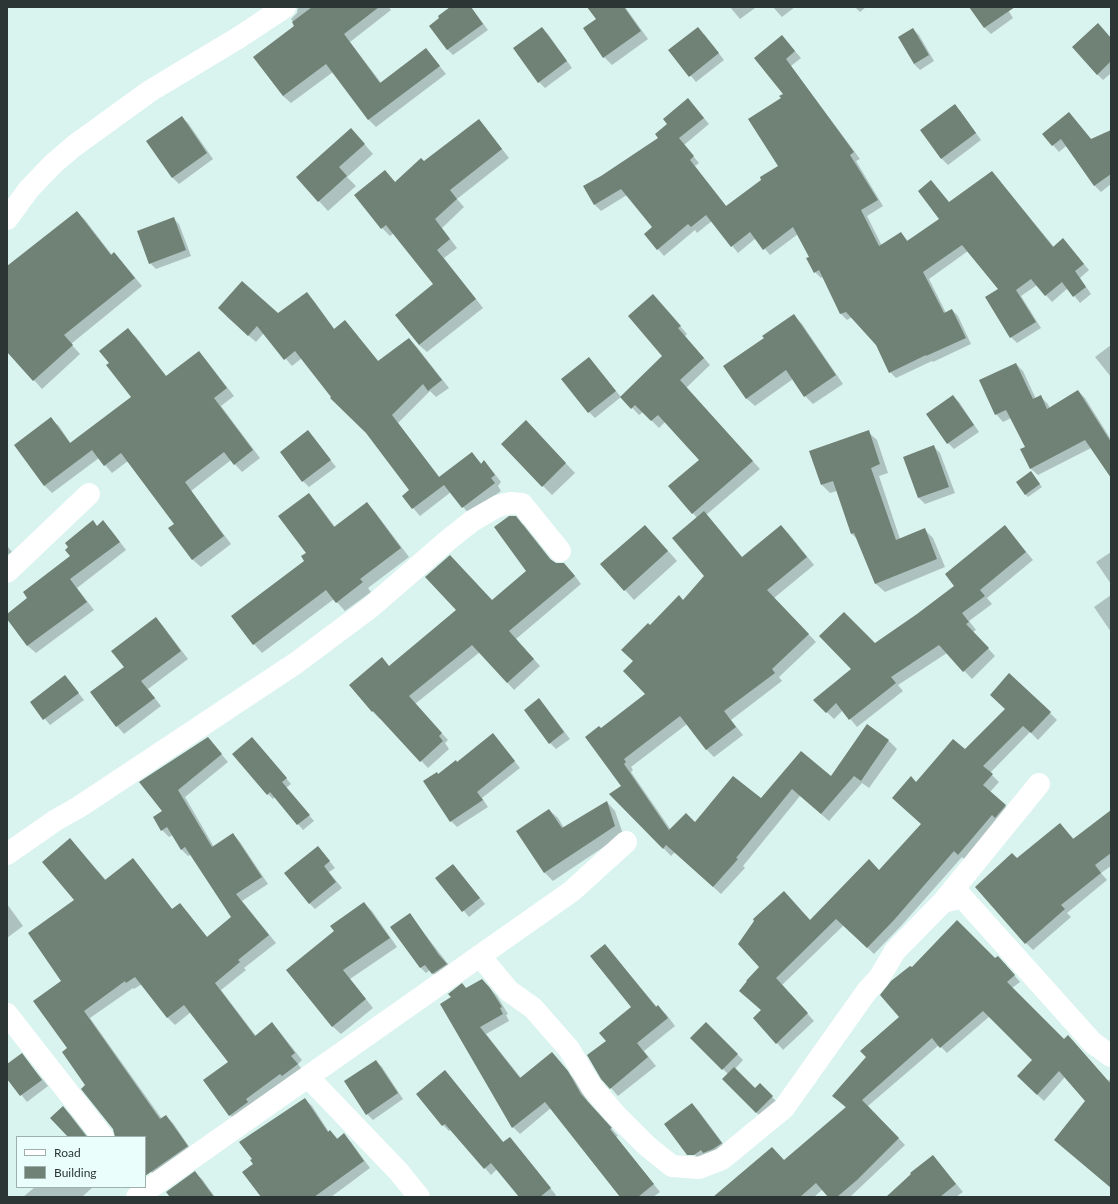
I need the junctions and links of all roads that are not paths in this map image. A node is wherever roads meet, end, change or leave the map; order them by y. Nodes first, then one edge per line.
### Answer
1 (285, 7) edge
2 (7, 219) edge
3 (89, 494) dead end
4 (560, 551) dead end
5 (7, 572) edge
6 (1039, 784) dead end
7 (626, 842) dead end
8 (7, 854) edge
9 (943, 902) junction
10 (480, 956) junction
11 (7, 1014) edge
12 (1111, 1056) edge
13 (308, 1077) junction
14 (102, 1136) edge
15 (141, 1192) edge
16 (419, 1197) edge

1 - 2 street
3 - 5 street
4 - 8 street
6 - 9 street
7 - 10 street
9 - 10 street
9 - 12 street
10 - 13 street
11 - 14 street
13 - 15 street
13 - 16 street

